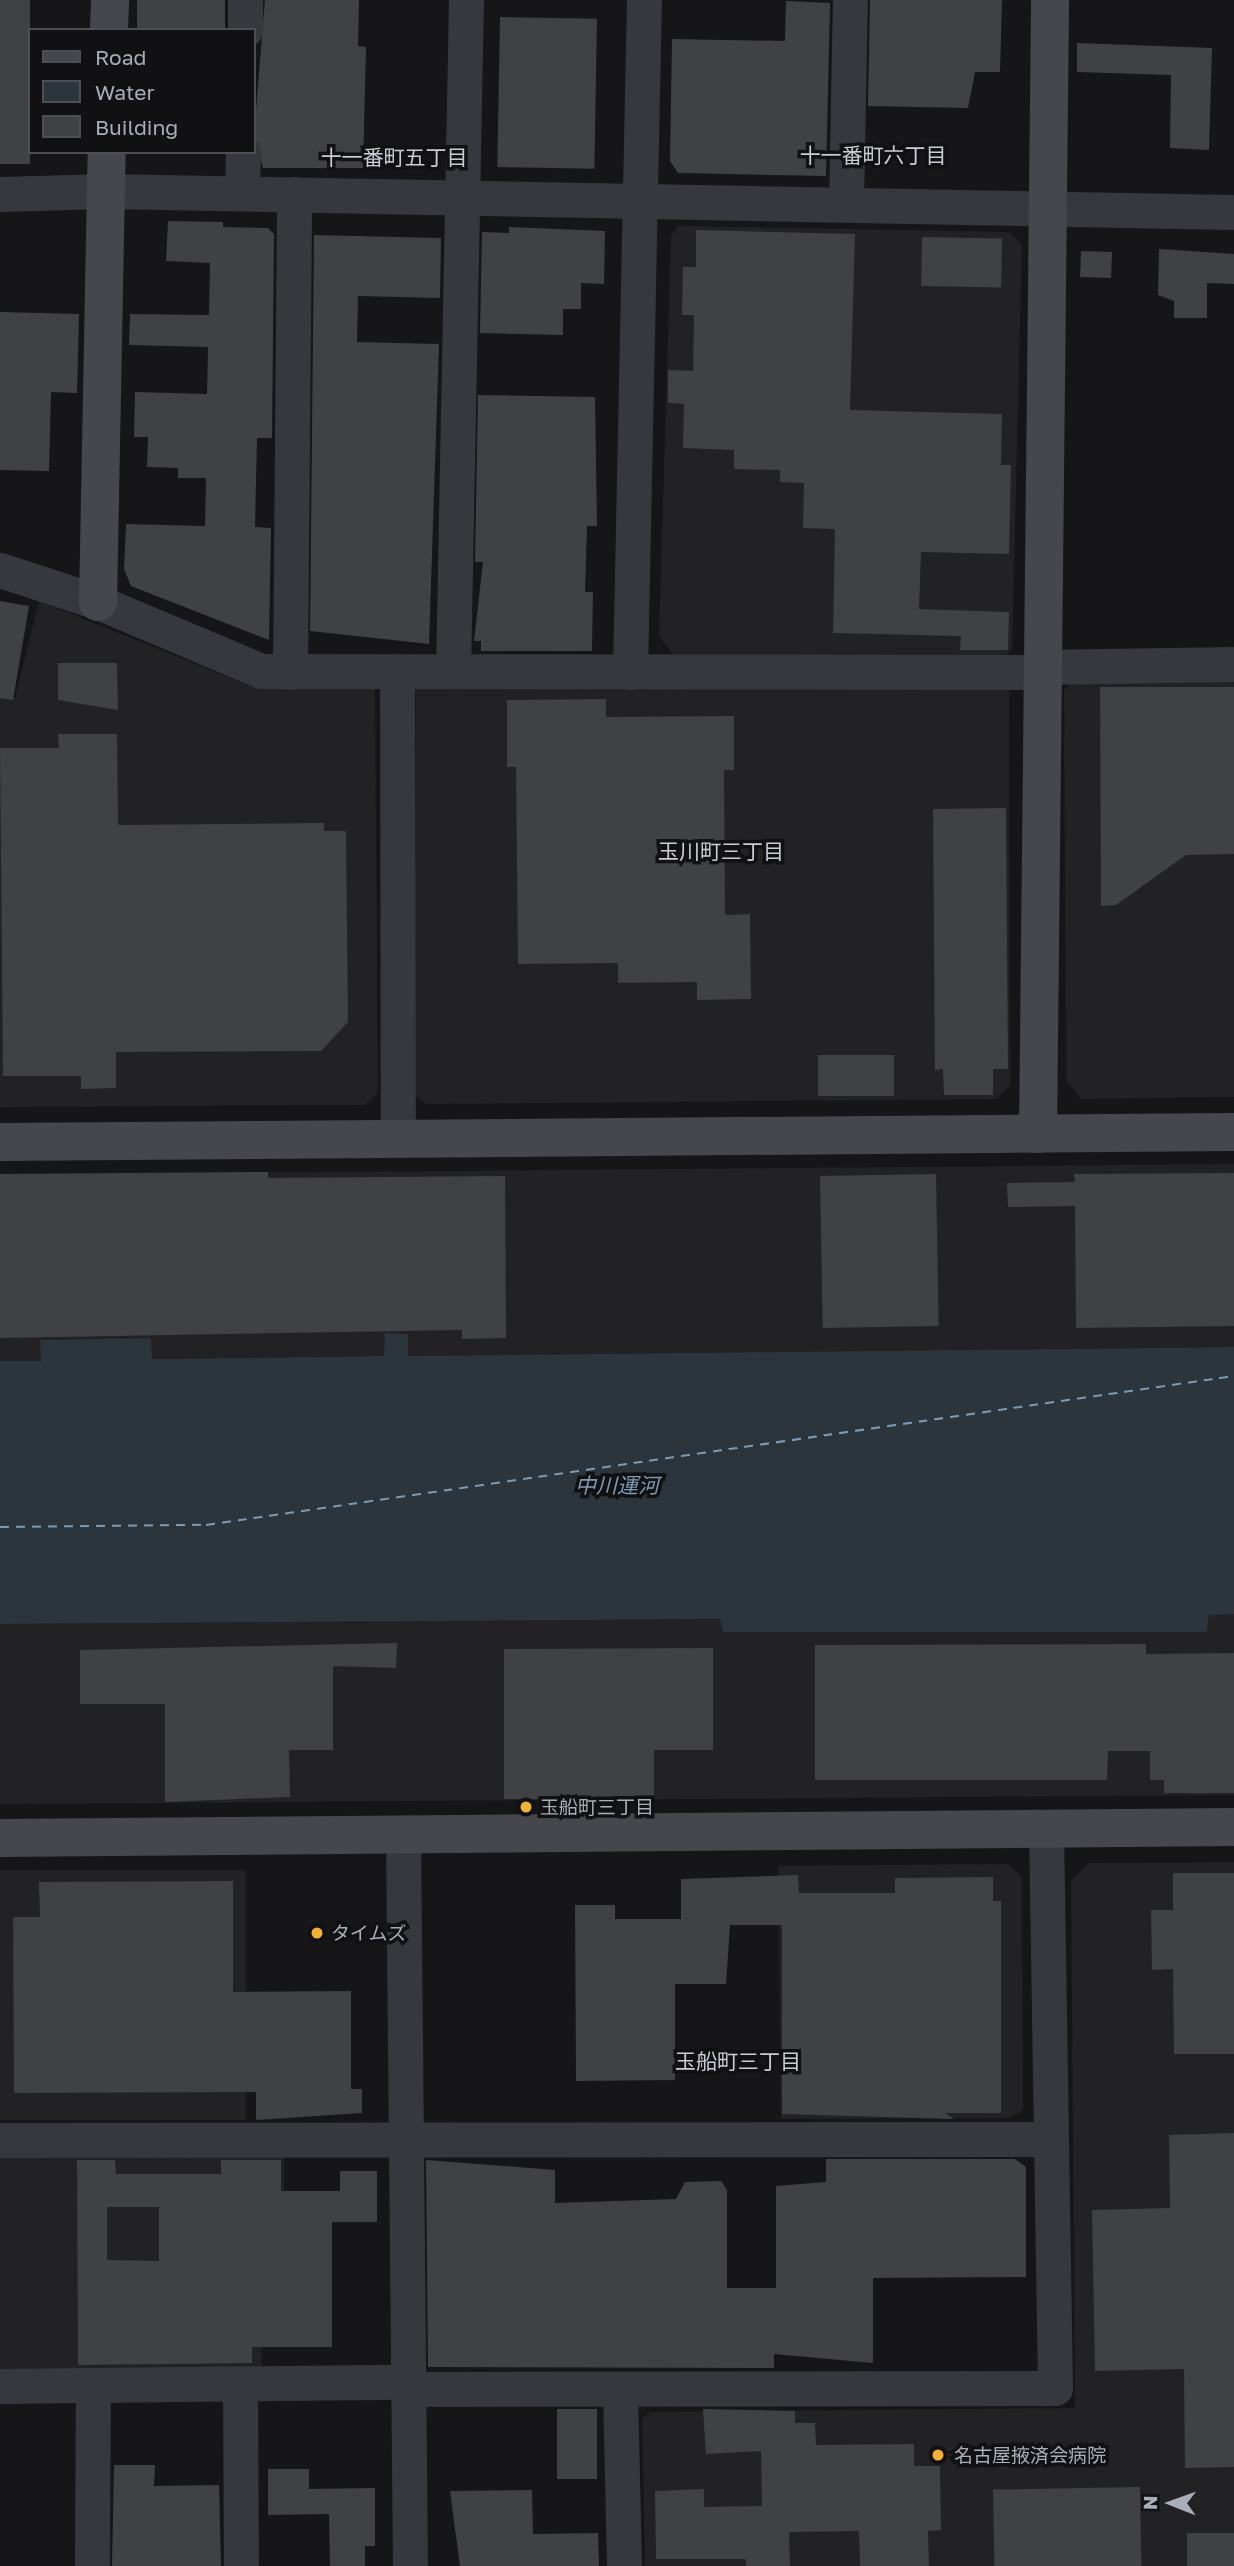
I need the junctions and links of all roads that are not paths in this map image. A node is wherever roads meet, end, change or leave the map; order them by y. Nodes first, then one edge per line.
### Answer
1 (110, 0) edge
2 (245, 0) edge
3 (466, 0) edge
4 (644, 0) edge
5 (850, 0) edge
6 (1050, 0) edge
7 (109, 28) edge
8 (245, 28) edge
9 (107, 154) edge
10 (243, 154) edge
11 (106, 191) junction
12 (242, 193) junction
13 (0, 194) edge
14 (295, 194) junction
15 (462, 197) junction
16 (640, 200) junction
17 (846, 204) junction
18 (1046, 207) junction
19 (1234, 212) edge
20 (0, 570) edge
21 (98, 602) junction
22 (1234, 664) edge
23 (1039, 670) junction
24 (290, 671) junction
25 (453, 671) junction
26 (397, 672) junction
27 (631, 672) junction
28 (1234, 1132) edge
29 (1038, 1133) junction
30 (398, 1139) junction
31 (0, 1142) edge
32 (1234, 1827) edge
33 (1046, 1828) junction
34 (403, 1836) junction
35 (0, 1838) edge
36 (404, 2138) junction
37 (1051, 2139) junction
38 (0, 2140) edge
39 (240, 2384) junction
40 (93, 2385) junction
41 (0, 2386) edge
42 (406, 2386) junction
43 (620, 2389) junction
44 (92, 2566) edge
45 (241, 2566) edge
46 (410, 2566) edge
47 (624, 2566) edge

1 - 7 street
2 - 8 street
3 - 15 street
4 - 16 street
5 - 17 street
6 - 18 street
9 - 11 street
10 - 12 street
11 - 12 street
11 - 13 street
11 - 21 street
12 - 14 street
14 - 15 street
14 - 24 street
15 - 16 street
15 - 25 street
16 - 17 street
16 - 27 street
17 - 18 street
18 - 19 street
18 - 23 street
20 - 21 street
21 - 24 street
22 - 23 street
23 - 27 street
23 - 29 street
24 - 26 street
25 - 26 street
25 - 27 street
26 - 30 street
28 - 29 street
29 - 30 street
30 - 31 street
32 - 33 street
33 - 34 street
33 - 37 street
34 - 35 street
34 - 36 street
36 - 37 street
36 - 38 street
36 - 42 street
37 - 43 street
39 - 40 street
39 - 42 street
39 - 45 street
40 - 41 street
40 - 44 street
42 - 43 street
42 - 46 street
43 - 47 street

